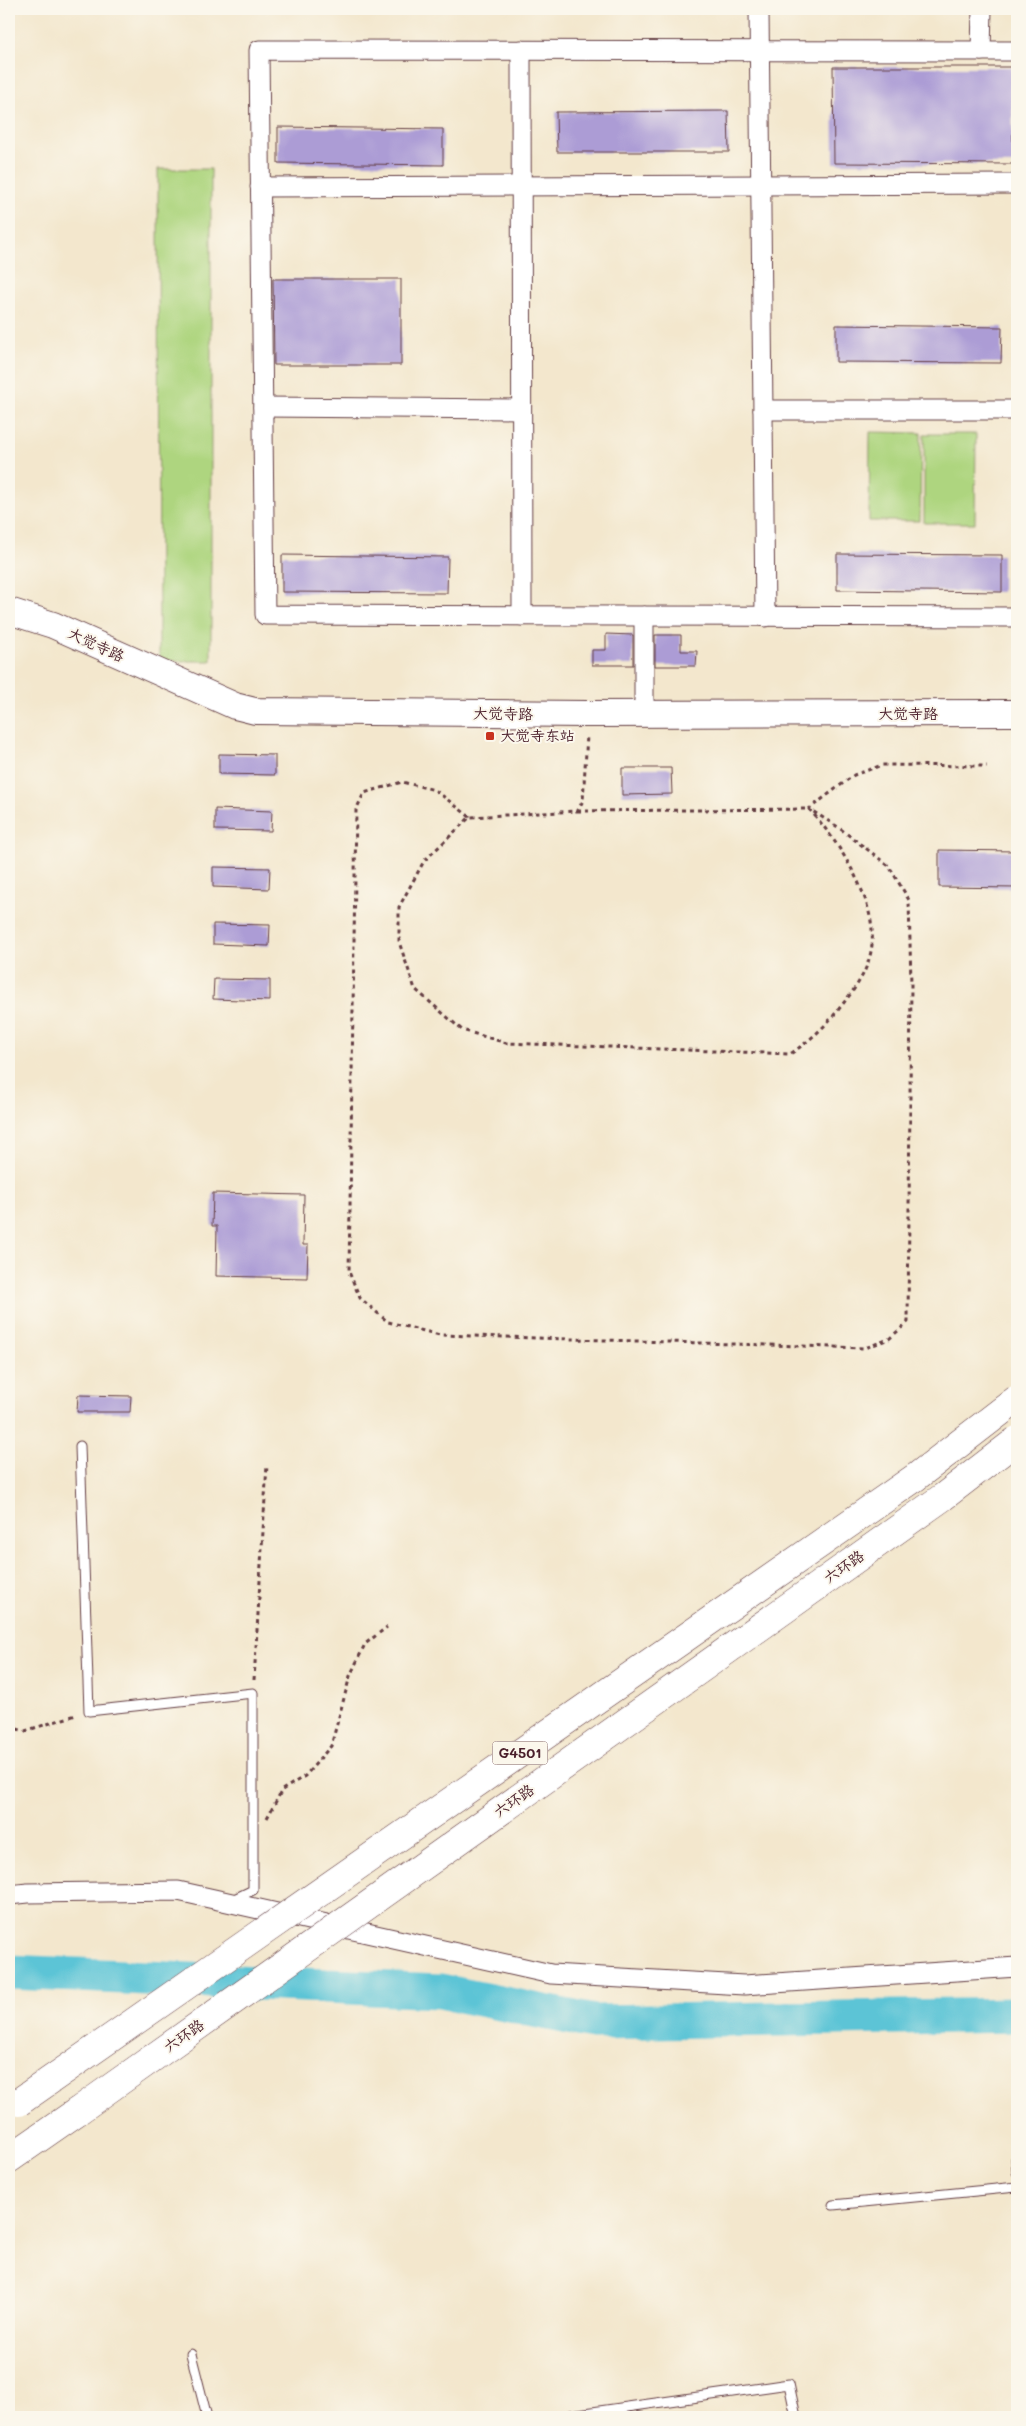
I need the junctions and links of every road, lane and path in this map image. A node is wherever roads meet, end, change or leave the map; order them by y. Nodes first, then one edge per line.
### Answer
1 (759, 9) edge
2 (982, 9) edge
3 (521, 50) junction
4 (760, 51) junction
5 (981, 51) junction
6 (1017, 51) edge
7 (1017, 184) edge
8 (761, 185) junction
9 (521, 186) junction
10 (260, 187) junction
11 (263, 407) junction
12 (521, 409) junction
13 (763, 410) junction
14 (1017, 410) edge
15 (9, 611) edge
16 (522, 616) junction
17 (644, 616) junction
18 (765, 617) junction
19 (1017, 617) edge
20 (1017, 713) edge
21 (587, 714) junction
22 (644, 714) junction
23 (987, 766) dead end
24 (809, 809) junction
25 (577, 811) junction
26 (470, 817) junction
27 (1017, 1400) edge
28 (1017, 1440) edge
29 (80, 1446) dead end
30 (267, 1465) dead end
31 (388, 1627) dead end
32 (253, 1693) junction
33 (89, 1711) junction
34 (9, 1727) edge
35 (253, 1842) junction
36 (9, 1896) edge
37 (227, 1902) junction
38 (1017, 1967) edge
39 (14, 2106) edge
40 (9, 2159) edge
41 (1016, 2159) dead end
42 (1017, 2172) edge
43 (1017, 2187) edge
44 (834, 2205) dead end
45 (191, 2354) dead end
46 (207, 2417) edge
47 (557, 2417) edge
48 (796, 2417) edge

1 - 4 street
2 - 5 street
3 - 4 street
3 - 9 street
3 - 10 street
4 - 5 street
4 - 8 street
5 - 6 street
7 - 8 street
8 - 9 street
8 - 13 street
9 - 10 street
9 - 12 street
10 - 11 street
11 - 12 street
11 - 16 street
12 - 16 street
13 - 14 street
13 - 18 street
15 - 21 main road, 大觉寺路
16 - 17 street
17 - 18 street
17 - 22 street
18 - 19 street
20 - 22 main road, 大觉寺路
21 - 22 main road, 大觉寺路
21 - 25 path
23 - 24 path
24 - 25 path
24 - 26 path
24 - 26 path
25 - 26 path
27 - 39 highway, G4501, bridge
28 - 40 highway, 六环路 / G4501, bridge
29 - 33 lane
30 - 32 path
31 - 35 path
32 - 33 lane
32 - 35 lane
33 - 34 path
35 - 37 lane
36 - 37 street
37 - 38 street
41 - 42 lane
43 - 44 lane
45 - 46 lane
47 - 48 lane

